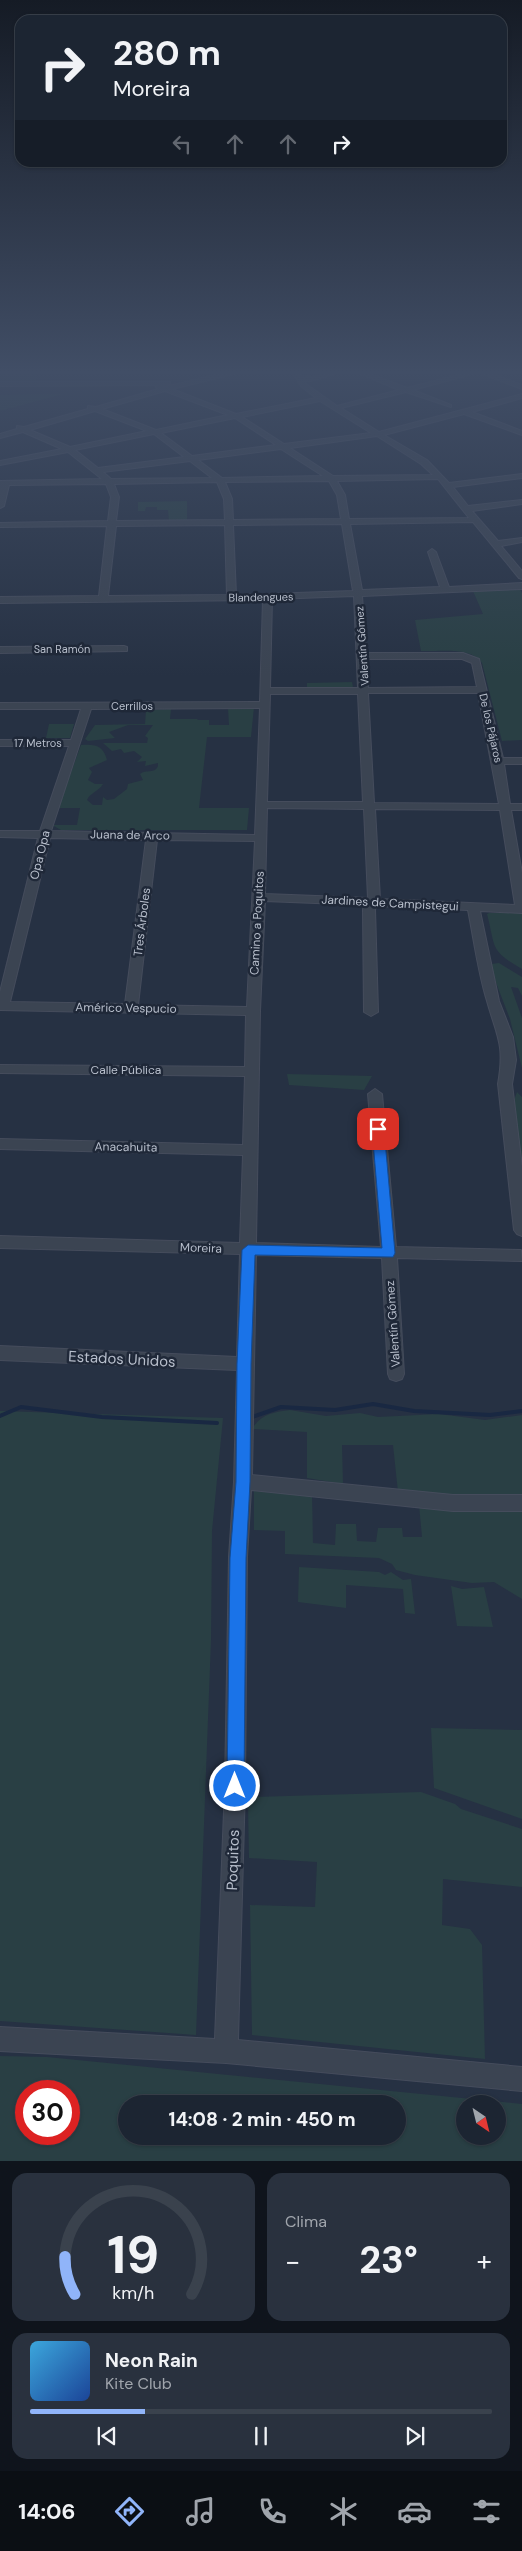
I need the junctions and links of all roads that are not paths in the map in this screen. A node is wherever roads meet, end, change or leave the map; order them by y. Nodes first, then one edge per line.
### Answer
1 (101, 475) edge
2 (213, 475) edge
3 (326, 475) edge
4 (437, 475) edge
5 (522, 476) edge
6 (440, 477) junction
7 (332, 479) junction
8 (220, 480) junction
9 (109, 481) junction
10 (3, 483) edge
11 (446, 486) junction
12 (522, 502) edge
13 (0, 506) edge
14 (466, 509) junction
15 (475, 520) junction
16 (345, 521) junction
17 (229, 522) junction
18 (112, 524) junction
19 (0, 525) edge
20 (522, 540) edge
21 (495, 544) junction
22 (432, 552) dead end
23 (522, 576) edge
24 (522, 586) edge
25 (446, 590) junction
26 (358, 594) junction
27 (268, 597) junction
28 (232, 598) junction
29 (104, 599) junction
30 (0, 600) edge
31 (124, 649) dead end
32 (0, 650) edge
33 (362, 656) junction
34 (482, 690) junction
35 (265, 691) junction
36 (365, 691) junction
37 (264, 705) junction
38 (0, 706) edge
39 (87, 706) junction
40 (75, 742) junction
41 (0, 743) edge
42 (498, 761) junction
43 (522, 762) edge
44 (262, 805) junction
45 (370, 806) junction
46 (506, 807) junction
47 (522, 807) edge
48 (0, 834) edge
49 (45, 834) junction
50 (152, 835) junction
51 (261, 838) junction
52 (517, 844) edge
53 (259, 897) junction
54 (374, 903) junction
55 (473, 907) junction
56 (522, 909) edge
57 (2, 1006) edge
58 (131, 1008) junction
59 (253, 1011) junction
60 (371, 1012) dead end
61 (0, 1069) edge
62 (253, 1072) junction
63 (375, 1094) dead end
64 (0, 1144) edge
65 (251, 1150) junction
66 (522, 1230) edge
67 (0, 1242) edge
68 (248, 1250) junction
69 (522, 1250) edge
70 (389, 1253) junction
71 (522, 1258) edge
72 (0, 1353) edge
73 (244, 1364) junction
74 (396, 1374) dead end
75 (243, 1482) junction
76 (522, 1503) edge
77 (0, 2039) edge
78 (226, 2050) junction
79 (522, 2079) edge

1 - 9 street
2 - 8 street
3 - 7 street
4 - 6 street
5 - 11 street
6 - 7 street
6 - 11 street
7 - 8 street
7 - 16 street, Valentín Gómez
8 - 9 street
8 - 17 street
9 - 10 street
9 - 18 street
10 - 13 street
11 - 14 street
12 - 14 street
14 - 15 street
15 - 16 street
15 - 21 street
16 - 17 street
16 - 26 street, Valentín Gómez
17 - 18 street
17 - 28 street
18 - 19 street
18 - 29 street
20 - 21 street
21 - 23 street
22 - 25 street
24 - 25 street, Blandengues
25 - 26 street, Blandengues
26 - 27 street, Blandengues
26 - 33 street, Valentín Gómez
27 - 28 street, Blandengues
27 - 35 street, Camino a Poquitos
28 - 29 street, Blandengues
29 - 30 street, Blandengues
31 - 32 street, San Ramón
33 - 34 street, De los Pájaros
33 - 36 street, Valentín Gómez
34 - 36 street
34 - 42 street, De los Pájaros
35 - 36 street
35 - 37 street, Camino a Poquitos
36 - 45 street, Valentín Gómez
37 - 39 street, Cerrillos
37 - 44 street, Camino a Poquitos
38 - 39 street, Cerrillos
39 - 40 street, Opa Opa
40 - 41 street, 17 Metros
40 - 49 street, Opa Opa
42 - 43 street
42 - 46 street, De los Pájaros
44 - 45 street
44 - 51 street, Camino a Poquitos
45 - 46 street
45 - 54 street, Valentín Gómez
46 - 47 street
46 - 52 street, De los Pájaros
48 - 49 street, Juana de Arco
49 - 50 street, Juana de Arco
49 - 57 street, Opa Opa
50 - 51 street, Juana de Arco
50 - 58 street, Tres Árboles
51 - 53 street, Camino a Poquitos
52 - 56 street, De los Pájaros
53 - 54 street, Jardines de Campistegui
53 - 59 street, Camino a Poquitos
54 - 55 street, Jardines de Campistegui
54 - 60 street, Valentín Gómez
55 - 56 street, Jardines de Campistegui
55 - 66 street
57 - 58 street, Américo Vespucio
58 - 59 street, Américo Vespucio
59 - 62 street, Camino a Poquitos
61 - 62 street, Calle Pública
62 - 65 street, Camino a Poquitos
63 - 70 street, Valentín Gómez
64 - 65 street, Anacahuita
65 - 68 street, Camino a Poquitos
67 - 68 street, Moreira
68 - 70 street, Moreira
68 - 73 street, Poquitos
69 - 71 street
70 - 71 street, Moreira
70 - 74 street, Valentín Gómez
72 - 73 street, Estados Unidos
73 - 75 street, Poquitos
75 - 76 street
75 - 78 street, Poquitos
77 - 78 street
78 - 79 street

